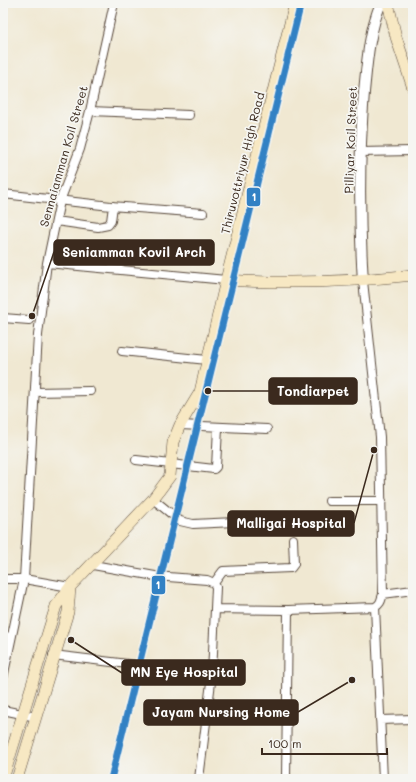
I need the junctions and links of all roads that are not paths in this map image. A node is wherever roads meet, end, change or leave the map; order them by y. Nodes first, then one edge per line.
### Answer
1 (114, 3) edge
2 (296, 3) edge
3 (381, 3) edge
4 (388, 3) edge
5 (413, 88) edge
6 (90, 111) junction
7 (189, 115) dead end
8 (413, 151) edge
9 (360, 152) junction
10 (3, 194) edge
11 (60, 201) junction
12 (113, 206) junction
13 (203, 213) dead end
14 (56, 221) junction
15 (47, 263) junction
16 (413, 275) edge
17 (226, 280) junction
18 (364, 281) junction
19 (3, 318) edge
20 (34, 320) junction
21 (122, 351) dead end
22 (207, 360) junction
23 (90, 391) dead end
24 (35, 392) junction
25 (180, 425) junction
26 (218, 428) junction
27 (267, 429) dead end
28 (136, 460) dead end
29 (171, 465) junction
30 (153, 499) junction
31 (329, 501) dead end
32 (382, 501) junction
33 (300, 519) dead end
34 (292, 539) dead end
35 (92, 566) junction
36 (3, 579) edge
37 (24, 579) junction
38 (214, 583) junction
39 (70, 588) junction
40 (413, 590) edge
41 (383, 594) junction
42 (375, 607) junction
43 (215, 609) junction
44 (288, 610) junction
45 (7, 637) edge
46 (53, 655) junction
47 (4, 665) edge
48 (212, 674) junction
49 (3, 678) edge
50 (3, 710) edge
51 (22, 714) junction
52 (36, 717) junction
53 (413, 719) edge
54 (380, 720) junction
55 (4, 779) edge
56 (17, 779) edge
57 (199, 779) edge
58 (286, 779) edge
59 (383, 779) edge

1 - 6 street, Sennaiamman Koil Street
2 - 17 main road, Thiruvottriyur High Road
3 - 9 street, Pilliyar Koil Street
4 - 5 main road
6 - 7 street
6 - 11 street, Sennaiamman Koil Street
8 - 9 street
9 - 18 street, Pilliyar Koil Street
10 - 11 street
11 - 12 street
11 - 14 street, Sennaiamman Koil Street
12 - 13 street
12 - 14 street
14 - 15 street, Sennaiamman Koil Street
15 - 17 street
15 - 20 street, Sennaiamman Koil Street
16 - 18 main road
17 - 18 main road
17 - 22 main road, Thiruvottriyur High Road
18 - 32 street
19 - 20 street
20 - 24 street, Sennaiamman Koil Street
21 - 22 street
22 - 25 main road, Thiruvottriyur High Road
23 - 24 street
24 - 37 street, Sennaiamman Koil Street
25 - 26 street
25 - 29 main road, Thiruvottriyur High Road
26 - 27 street
26 - 29 street
28 - 29 street
29 - 30 main road, Thiruvottriyur High Road
30 - 33 street
30 - 35 main road, Thiruvottriyur High Road
31 - 32 street
32 - 41 street
34 - 38 street
35 - 38 street
35 - 39 main road, Thiruvottriyur High Road
36 - 37 street
37 - 39 street
37 - 45 street, Sennaiamman Koil Street
38 - 43 street
39 - 46 main road
39 - 51 main road, Thiruvottriyur High Road
40 - 41 street
41 - 42 street
42 - 44 street
42 - 54 street
43 - 44 street
43 - 48 street
44 - 58 street
45 - 47 street, Sennaiamman Koil Street
46 - 48 street
46 - 52 main road
47 - 49 street, Sennaiamman Koil Street
48 - 57 street
50 - 51 street
51 - 52 street
51 - 55 main road, Thiruvottriyur High Road
52 - 56 main road
53 - 54 street
54 - 59 street

